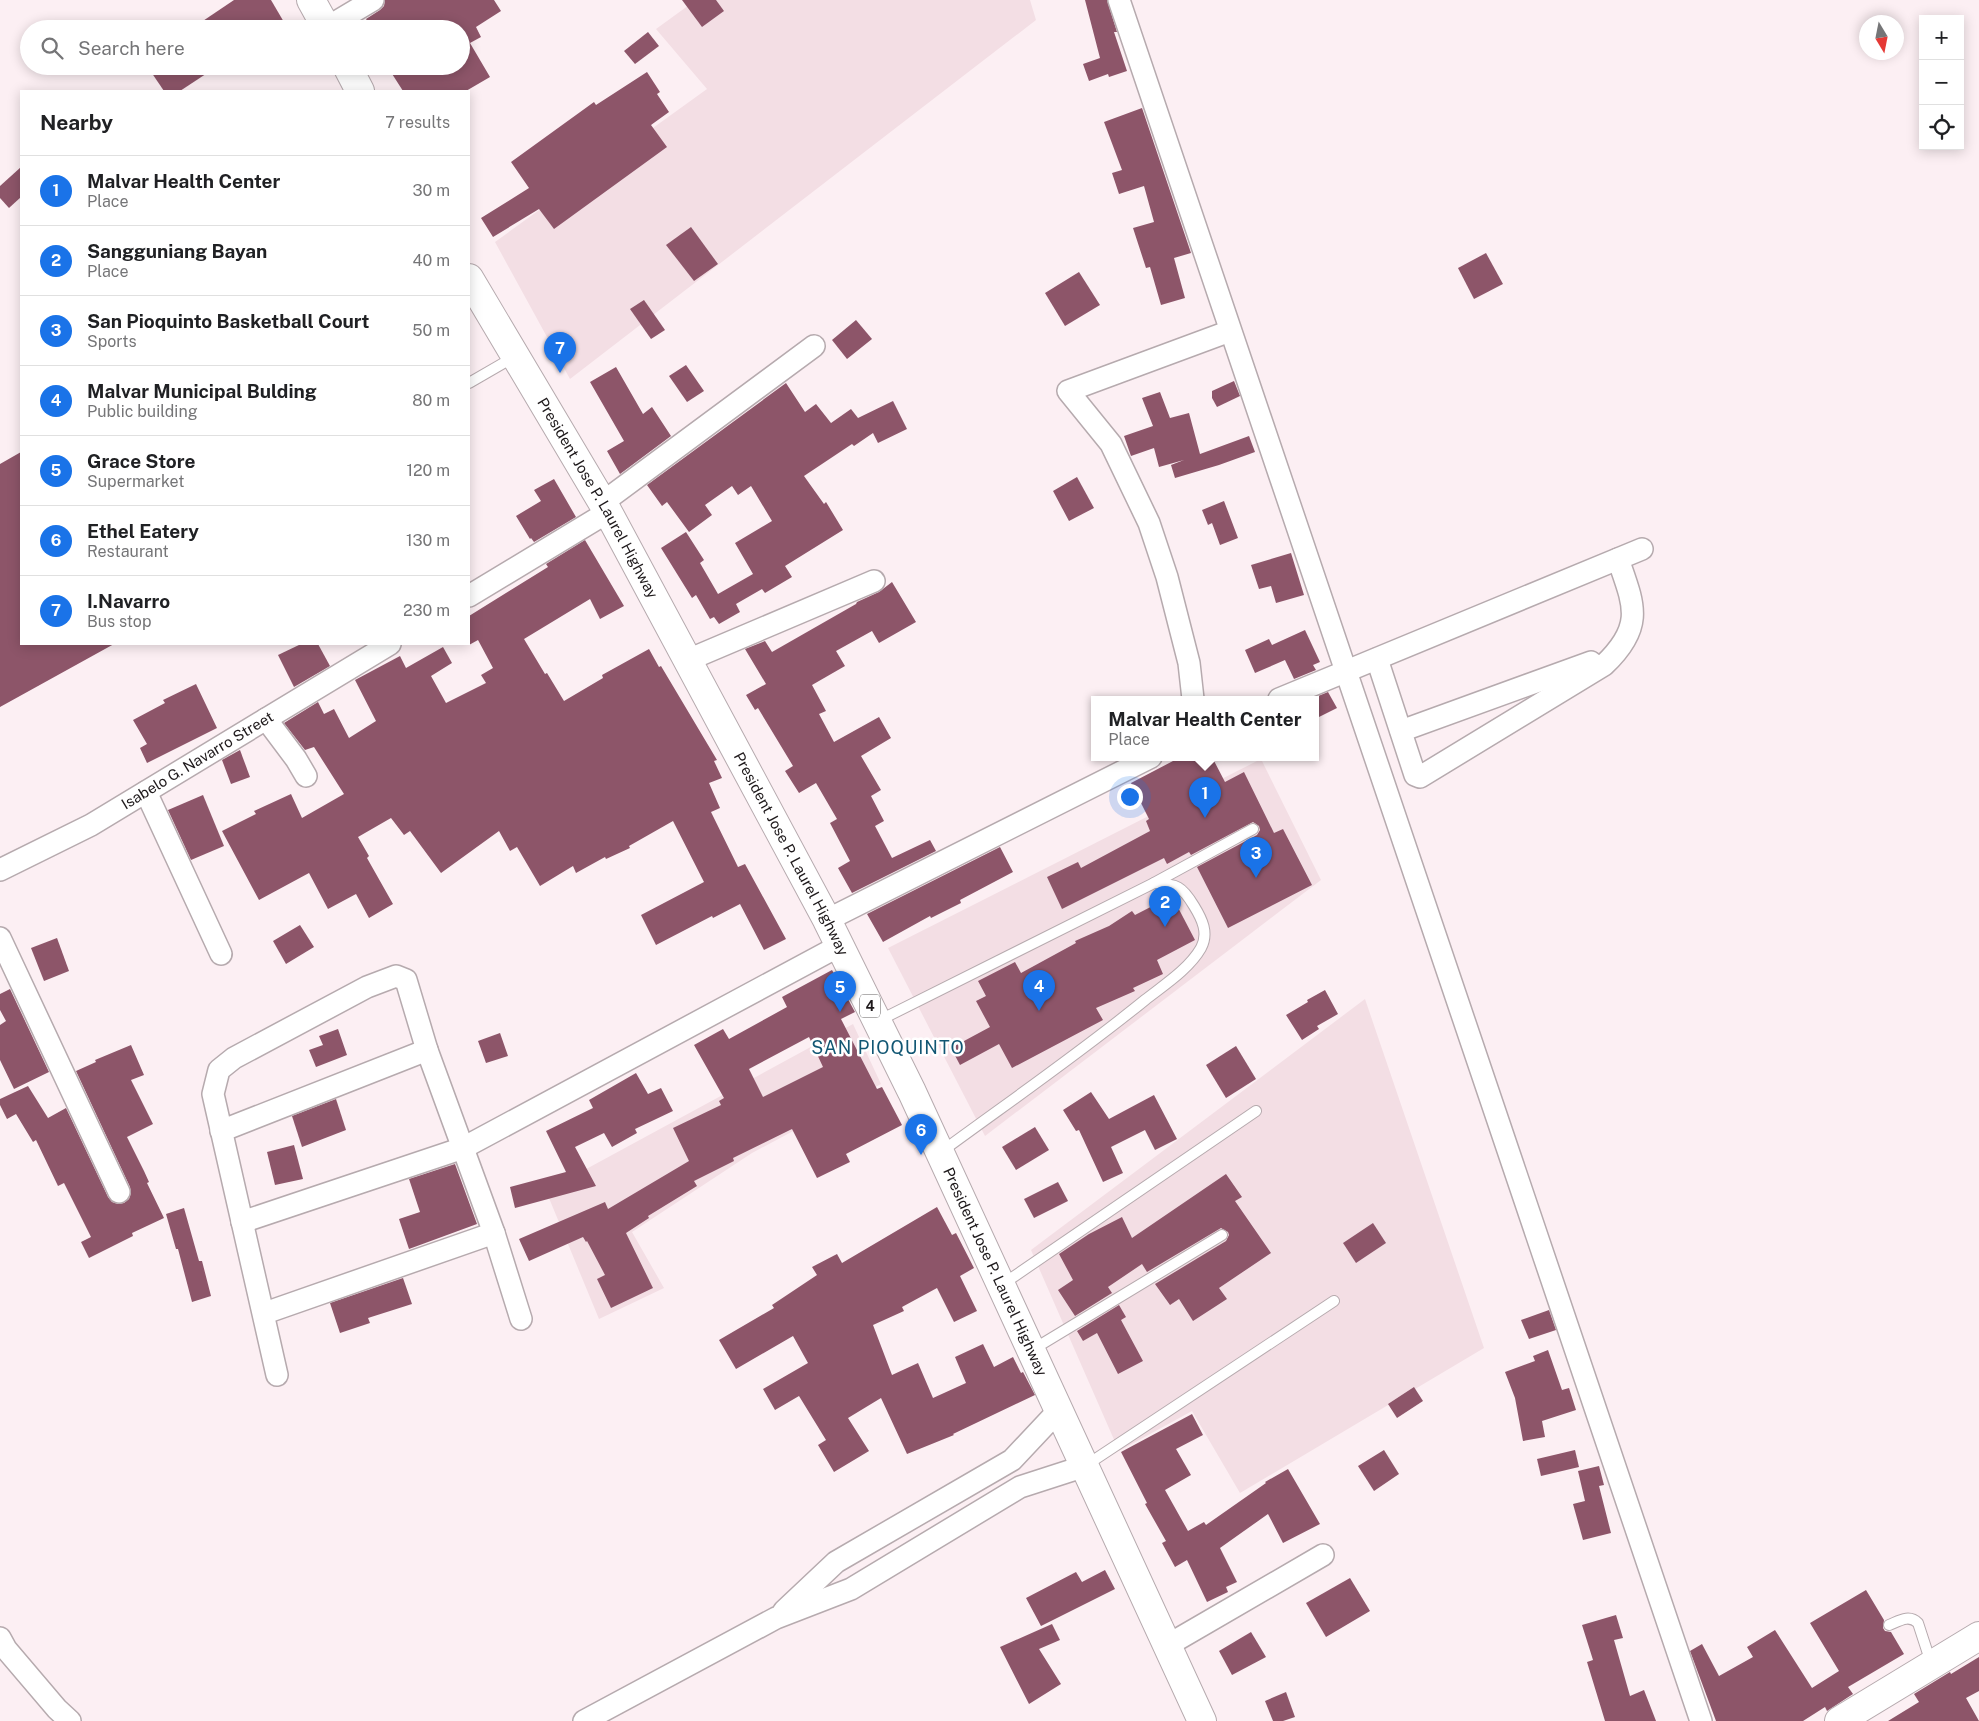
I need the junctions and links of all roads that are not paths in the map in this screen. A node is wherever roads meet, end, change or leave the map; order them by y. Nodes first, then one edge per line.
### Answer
1 (311, 0) edge
2 (373, 0) edge
3 (1119, 0) edge
4 (321, 20) edge
5 (341, 20) edge
6 (352, 75) edge
7 (359, 90) edge
8 (470, 280) edge
9 (1230, 332) junction
10 (814, 346) dead end
11 (515, 357) junction
12 (470, 382) edge
13 (605, 508) junction
14 (1642, 549) dead end
15 (1618, 559) junction
16 (874, 581) dead end
17 (470, 595) edge
18 (388, 645) edge
19 (1617, 653) junction
20 (1377, 659) junction
21 (688, 660) junction
22 (1345, 672) junction
23 (1193, 696) edge
24 (1286, 696) edge
25 (266, 719) junction
26 (1401, 731) junction
27 (1143, 761) edge
28 (306, 776) dead end
29 (146, 792) junction
30 (1253, 829) dead end
31 (0, 870) edge
32 (1154, 883) junction
33 (827, 920) junction
34 (0, 938) edge
35 (839, 946) junction
36 (221, 954) dead end
37 (878, 1021) junction
38 (428, 1050) junction
39 (1256, 1111) dead end
40 (220, 1131) junction
41 (463, 1148) junction
42 (940, 1152) junction
43 (119, 1192) dead end
44 (242, 1222) junction
45 (494, 1233) junction
46 (1222, 1235) dead end
47 (1002, 1285) junction
48 (1334, 1301) dead end
49 (264, 1313) junction
50 (521, 1319) dead end
51 (1032, 1351) junction
52 (278, 1375) dead end
53 (1058, 1410) junction
54 (1085, 1466) junction
55 (1323, 1555) dead end
56 (836, 1562) junction
57 (851, 1589) junction
58 (776, 1618) junction
59 (1888, 1624) dead end
60 (1979, 1636) edge
61 (0, 1638) edge
62 (1168, 1646) junction
63 (1931, 1664) junction
64 (70, 1721) edge
65 (584, 1721) edge
66 (1202, 1721) edge
67 (1701, 1721) edge
68 (1839, 1721) edge

1 - 4 main road
2 - 5 street
3 - 9 street
6 - 7 main road
8 - 11 main road, President Jose P. Laurel Highway / 4
9 - 22 street
9 - 23 street
10 - 13 street
11 - 12 lane
11 - 13 main road, President Jose P. Laurel Highway / 4
13 - 17 street
13 - 21 main road, President Jose P. Laurel Highway / 4
14 - 15 street
15 - 19 street
15 - 20 street
16 - 21 street
18 - 25 street, Isabelo G. Navarro Street
19 - 26 street
19 - 26 street
20 - 22 street
20 - 26 street
21 - 33 main road, President Jose P. Laurel Highway / 4
22 - 24 street
22 - 67 street
25 - 28 street
25 - 29 street, Isabelo G. Navarro Street
27 - 33 street
29 - 31 street, Isabelo G. Navarro Street
29 - 36 street
30 - 32 lane
32 - 37 lane
32 - 42 lane
33 - 35 main road, President Jose P. Laurel Highway / 4
34 - 43 street
35 - 37 main road, President Jose P. Laurel Highway / 4
35 - 41 street
37 - 42 main road, President Jose P. Laurel Highway / 4
38 - 40 street
38 - 40 street
38 - 41 street
39 - 47 lane
40 - 44 street
41 - 44 street
41 - 45 street
42 - 47 main road, President Jose P. Laurel Highway / 4
44 - 49 street
45 - 49 street
45 - 50 street
46 - 51 lane
47 - 51 main road, President Jose P. Laurel Highway / 4
48 - 54 lane
49 - 52 street
51 - 53 main road, President Jose P. Laurel Highway / 4
53 - 54 main road, President Jose P. Laurel Highway / 4
53 - 56 street
54 - 57 street
54 - 62 main road, President Jose P. Laurel Highway / 4
55 - 62 street
56 - 57 street
56 - 58 street
57 - 58 street
58 - 65 street
59 - 63 lane
60 - 63 main road
61 - 64 street
62 - 66 main road, President Jose P. Laurel Highway / 4
63 - 68 main road

